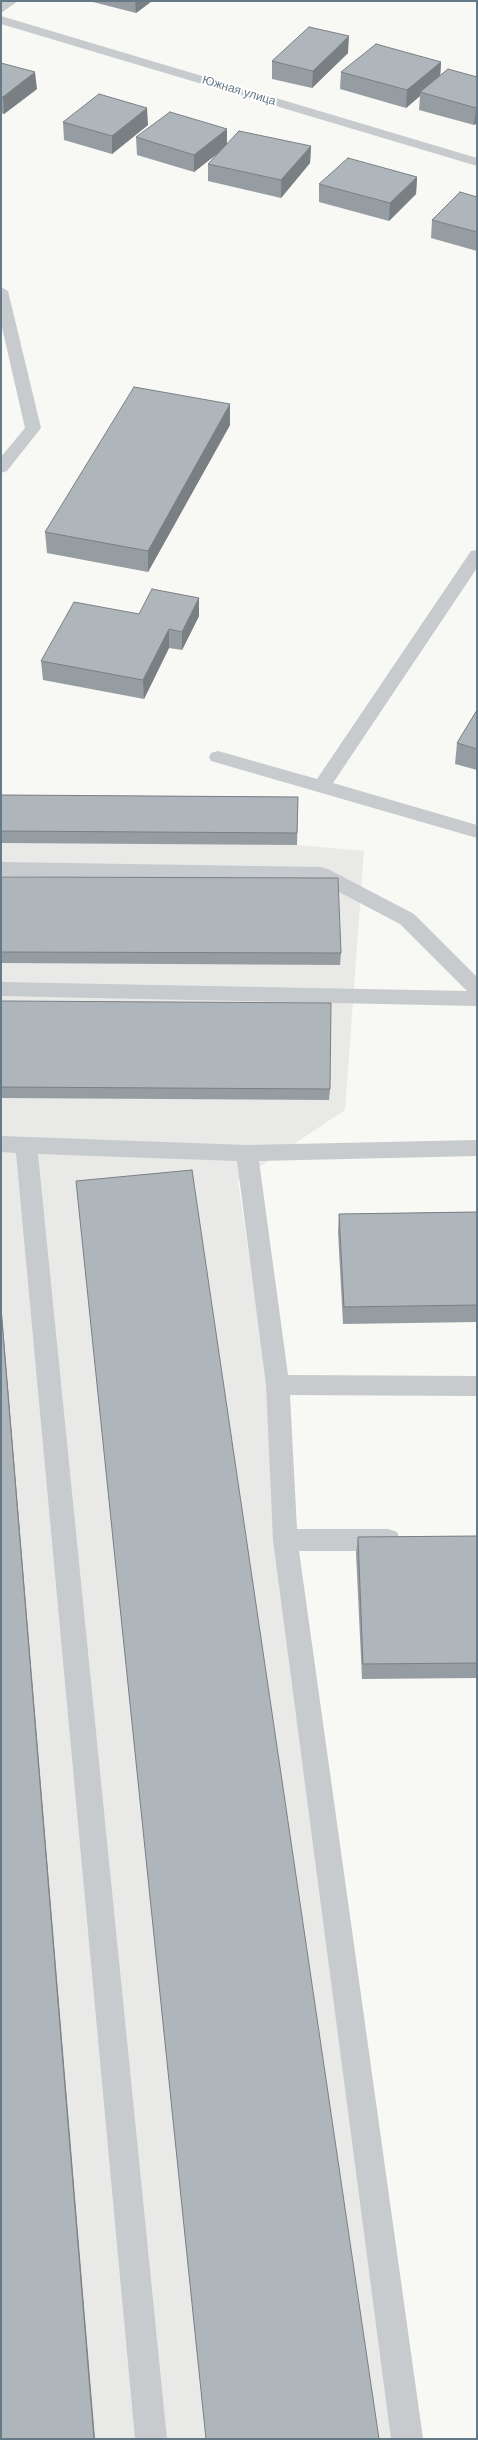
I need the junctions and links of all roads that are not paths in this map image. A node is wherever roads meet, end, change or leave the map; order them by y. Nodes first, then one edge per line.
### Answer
1 (12, 1) edge
2 (1, 9) edge
3 (1, 20) edge
4 (477, 162) edge
5 (1, 291) edge
6 (1, 468) edge
7 (477, 555) edge
8 (218, 757) dead end
9 (322, 786) junction
10 (477, 832) edge
11 (1, 869) edge
12 (1, 989) edge
13 (477, 989) edge
14 (477, 999) edge
15 (1, 1144) edge
16 (26, 1145) junction
17 (477, 1148) edge
18 (247, 1153) junction
19 (278, 1385) junction
20 (477, 1386) edge
21 (285, 1540) junction
22 (408, 1541) edge
23 (151, 2439) edge
24 (407, 2439) edge

1 - 2 street
3 - 4 street, Южная улица
5 - 6 street
7 - 9 street
8 - 9 street
9 - 10 street
11 - 13 street
12 - 14 street
15 - 16 street
16 - 18 street
16 - 23 street
17 - 18 street
18 - 19 street
19 - 20 street
19 - 21 street
21 - 22 street
21 - 24 street

